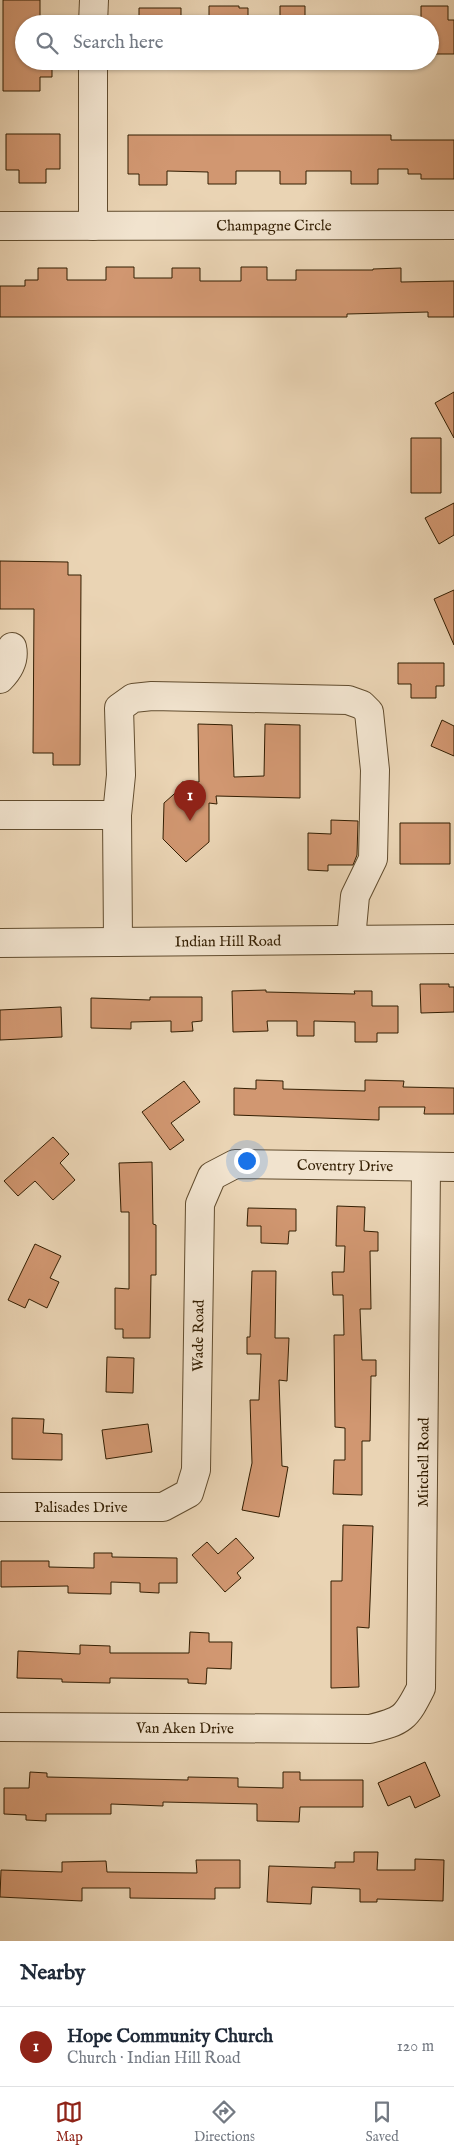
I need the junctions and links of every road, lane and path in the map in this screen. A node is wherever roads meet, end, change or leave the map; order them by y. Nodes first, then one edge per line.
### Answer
1 (94, 0) edge
2 (93, 15) edge
3 (93, 70) edge
4 (454, 225) edge
5 (0, 226) edge
6 (93, 226) junction
7 (12, 647) dead end
8 (0, 679) edge
9 (0, 815) edge
10 (117, 815) junction
11 (454, 939) edge
12 (351, 940) junction
13 (118, 942) junction
14 (0, 943) edge
15 (235, 1164) joint
16 (426, 1167) junction
17 (454, 1167) edge
18 (0, 1507) edge
19 (163, 1507) joint
20 (0, 1727) edge
21 (370, 1729) joint

1 - 2 street
3 - 6 street
4 - 6 street, Champagne Circle
5 - 6 street, Champagne Circle
7 - 8 street
9 - 10 street
10 - 12 street
10 - 13 street
11 - 12 street, Indian Hill Road
12 - 13 street, Indian Hill Road
13 - 14 street, Indian Hill Road
15 - 16 street, Coventry Drive
15 - 19 street, Wade Road
16 - 17 street, Coventry Drive
16 - 21 street, Mitchell Road
18 - 19 street, Palisades Drive
20 - 21 street, Van Aken Drive

